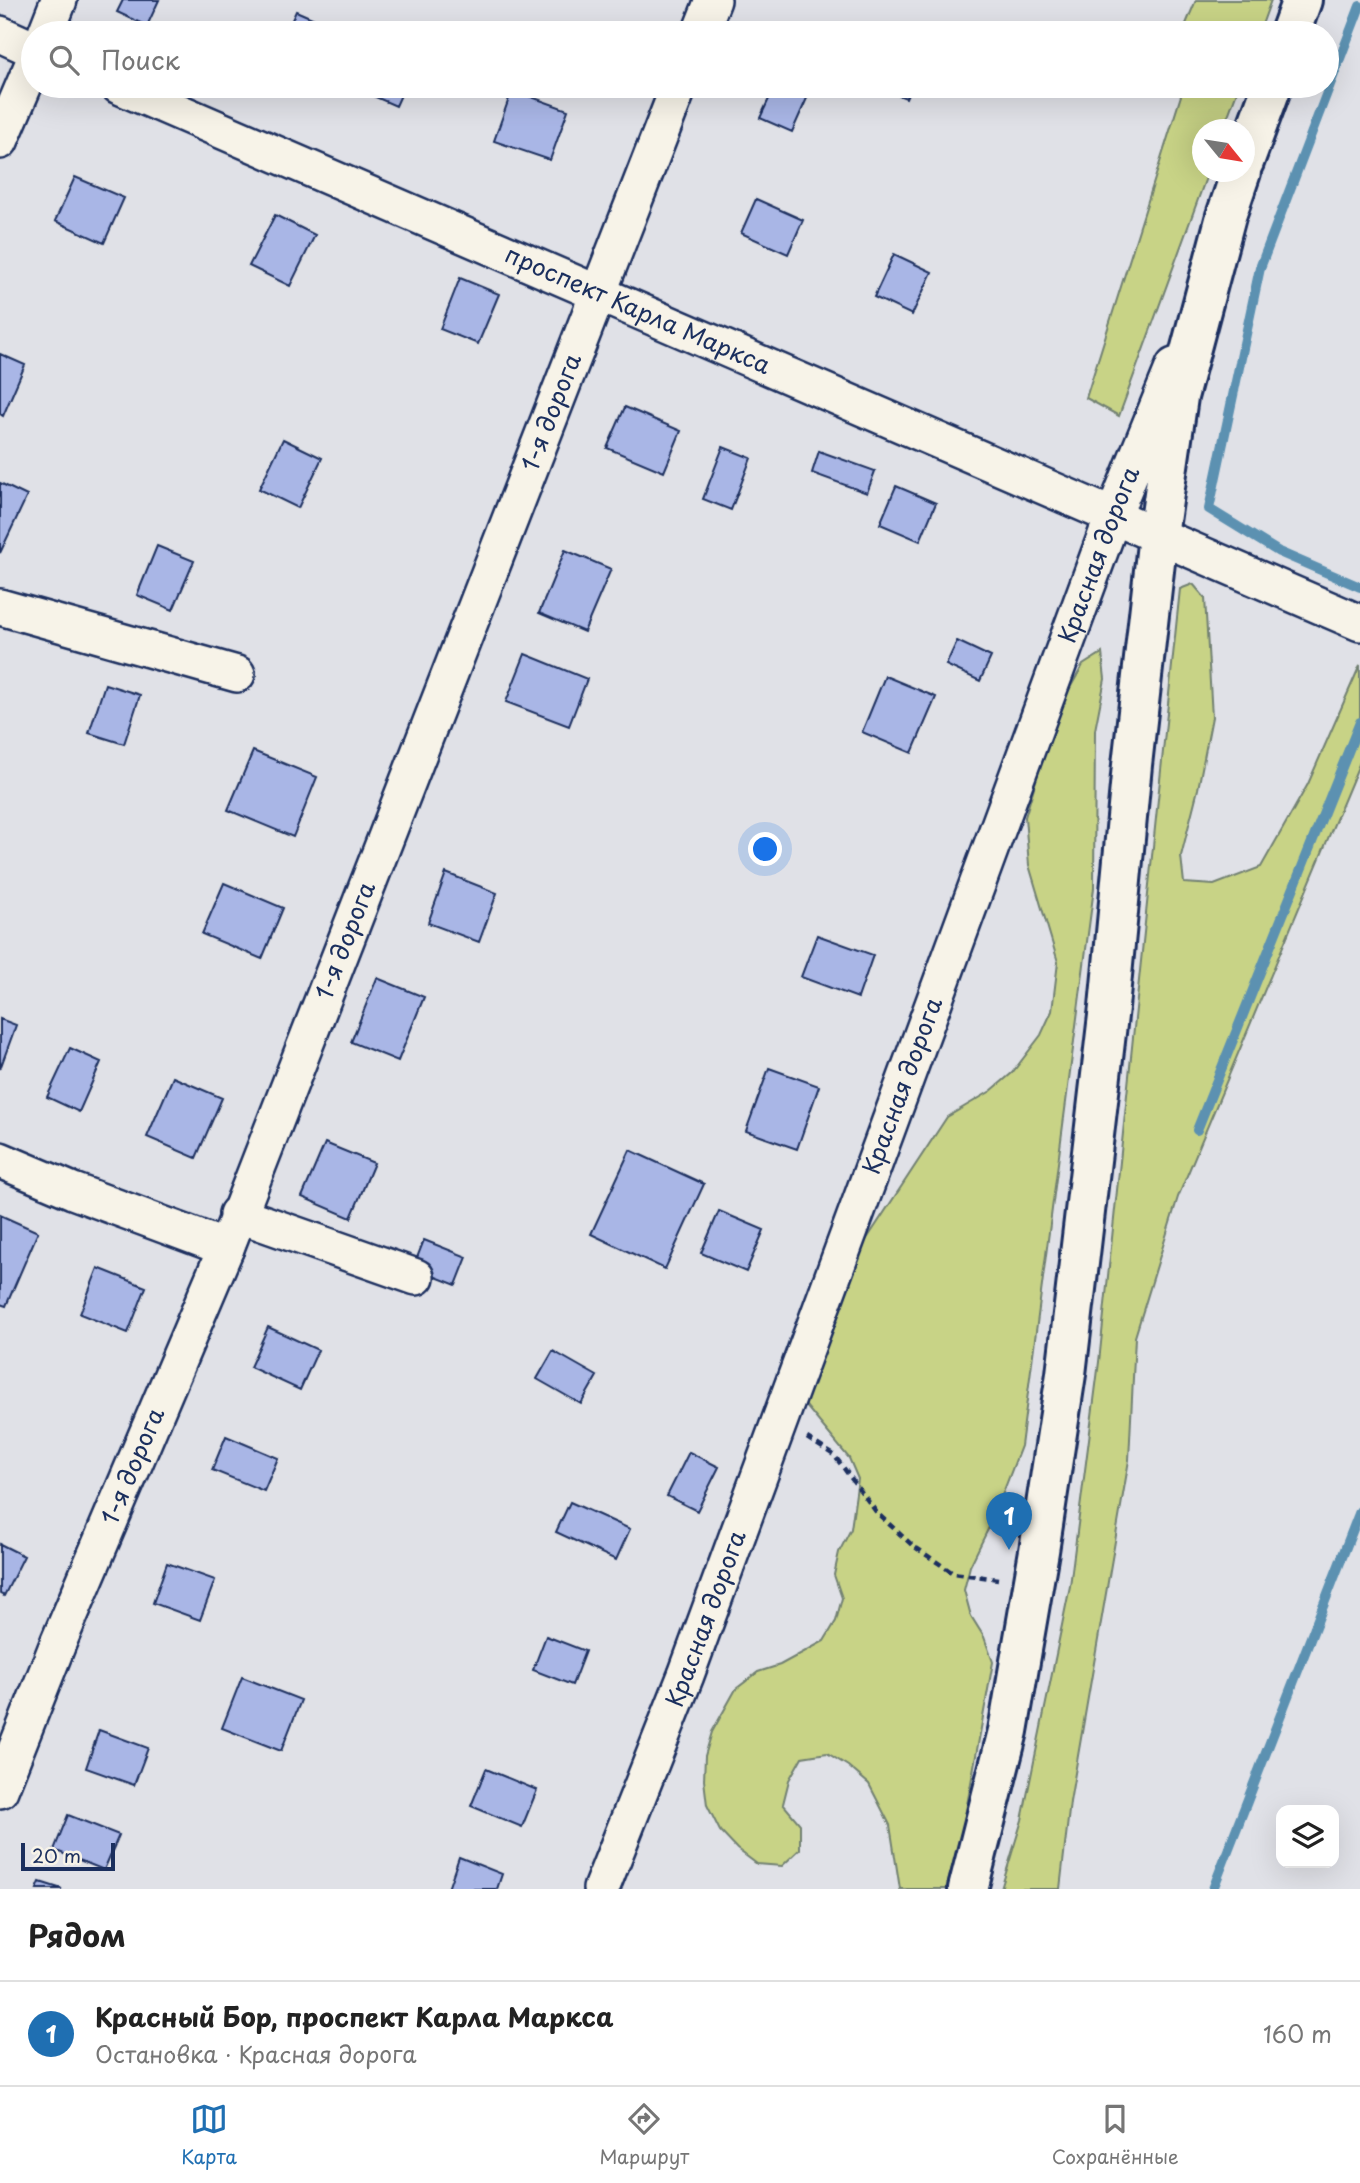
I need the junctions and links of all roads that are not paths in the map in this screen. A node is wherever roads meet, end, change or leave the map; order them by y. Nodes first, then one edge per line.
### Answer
1 (59, 0) edge
2 (713, 0) edge
3 (1302, 0) edge
4 (51, 21) edge
5 (705, 21) edge
6 (1294, 21) edge
7 (0, 34) edge
8 (21, 44) edge
9 (21, 92) edge
10 (147, 98) edge
11 (674, 98) edge
12 (1268, 98) edge
13 (1255, 132) edge
14 (0, 141) edge
15 (1238, 182) edge
16 (1208, 284) junction
17 (597, 292) junction
18 (1113, 516) junction
19 (1158, 536) junction
20 (0, 607) edge
21 (1360, 624) edge
22 (237, 674) dead end
23 (0, 1160) edge
24 (237, 1214) junction
25 (226, 1248) junction
26 (415, 1277) dead end
27 (0, 1790) edge
28 (601, 1889) edge
29 (968, 1889) edge

1 - 4 street
2 - 5 street
3 - 6 main road
7 - 8 street
9 - 14 street
10 - 17 street, проспект Карла Маркса
11 - 17 street, 1-я дорога
12 - 13 main road
15 - 16 main road
16 - 18 street, Красная дорога
16 - 19 main road
17 - 18 street, проспект Карла Маркса
17 - 24 street, 1-я дорога
18 - 19 street, проспект Карла Маркса
18 - 28 street, Красная дорога
19 - 21 street, проспект Карла Маркса
19 - 29 main road
20 - 22 street
23 - 25 street
24 - 25 street, 1-я дорога
24 - 26 street
25 - 27 street, 1-я дорога

